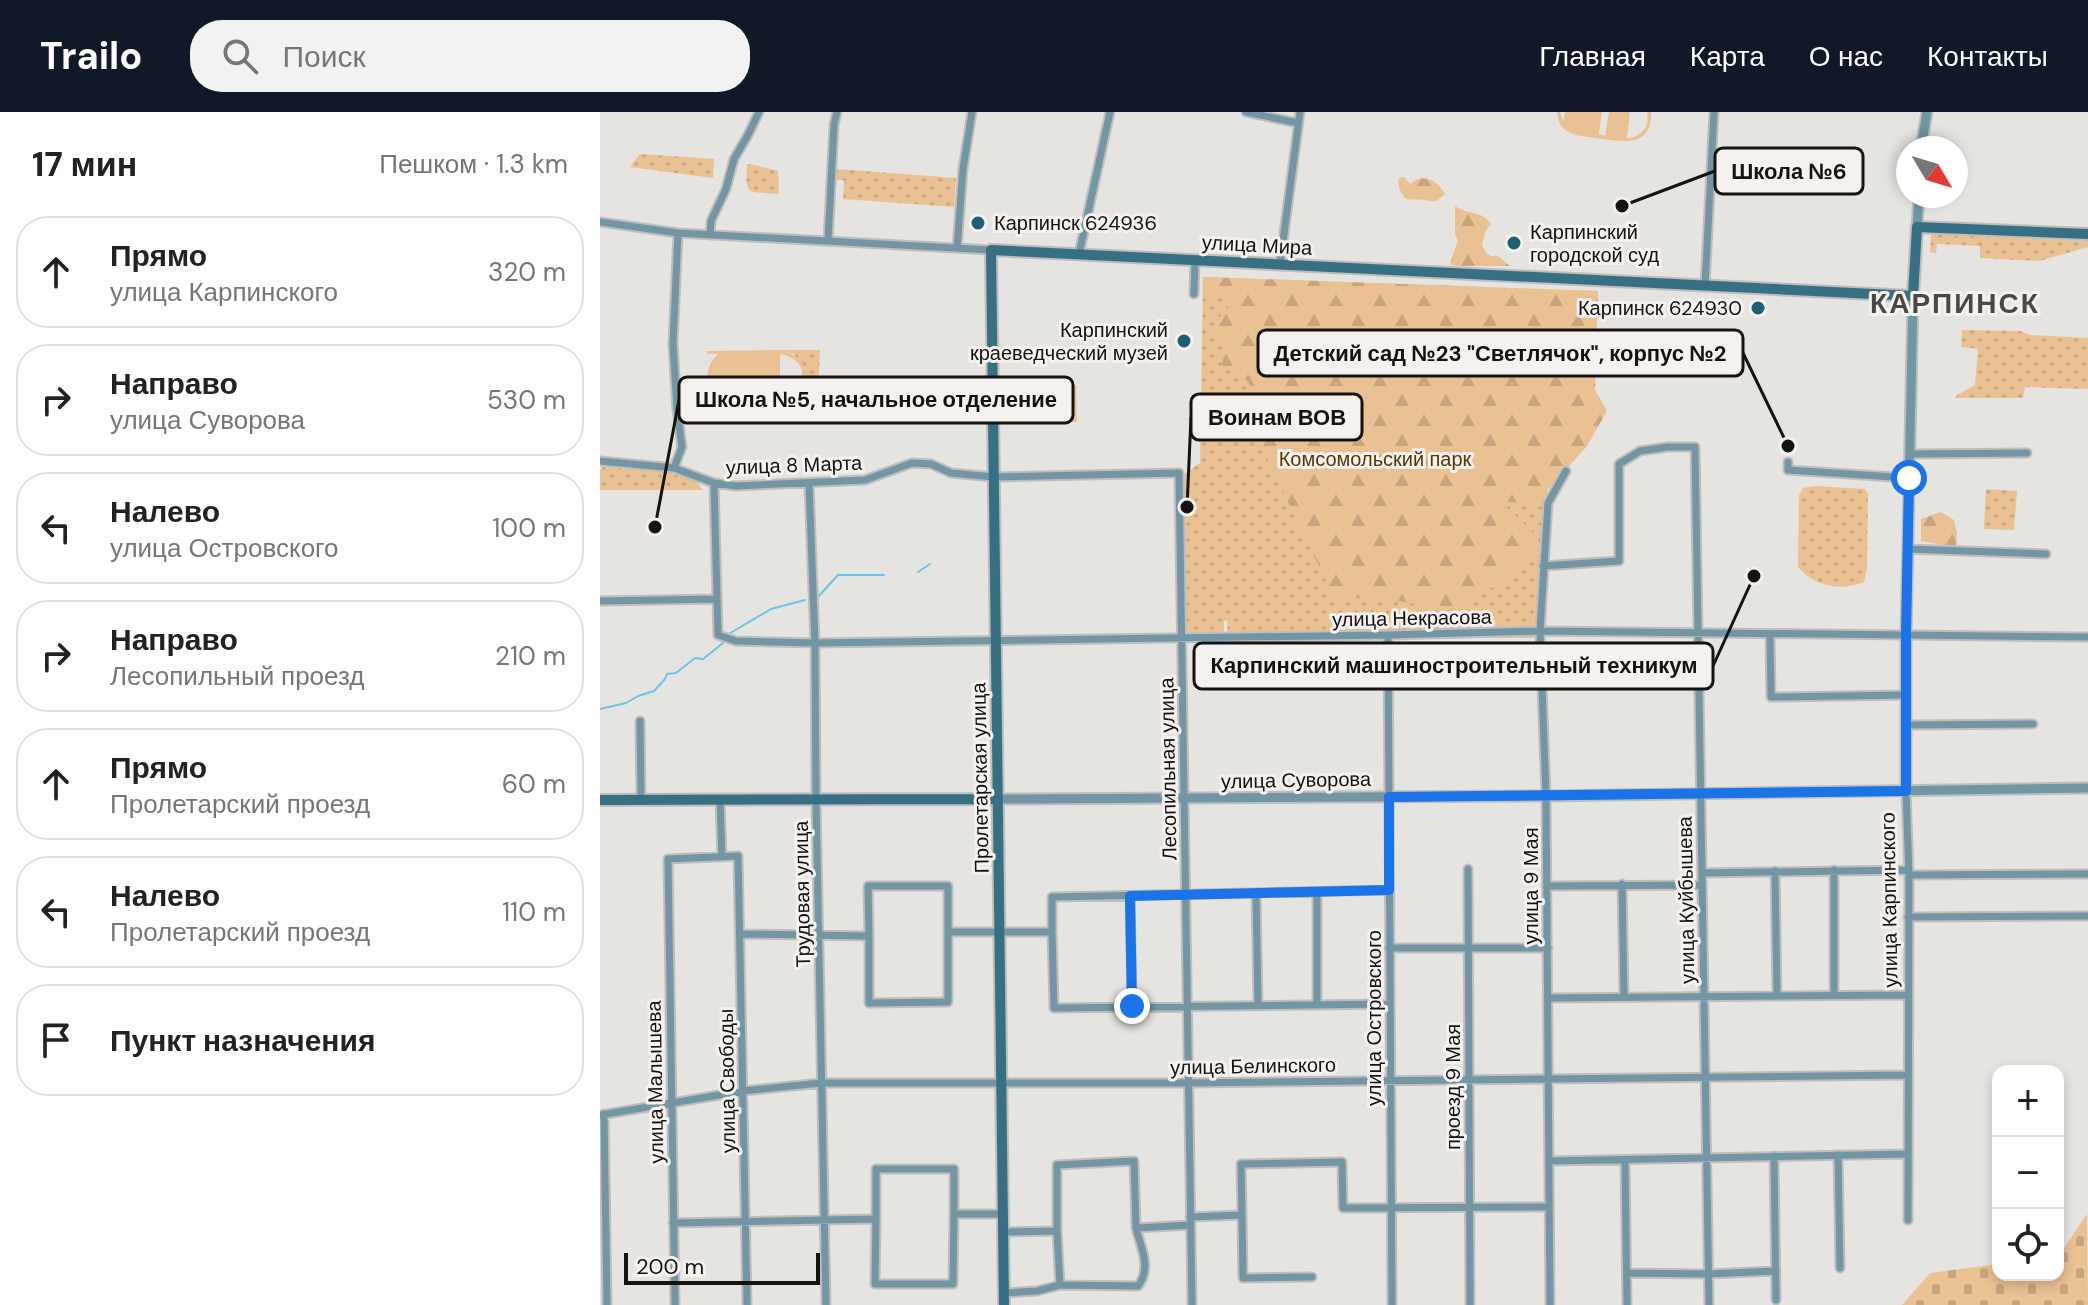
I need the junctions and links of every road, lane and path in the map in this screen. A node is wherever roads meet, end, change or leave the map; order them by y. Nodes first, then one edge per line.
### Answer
1 (759, 112) edge
2 (837, 112) edge
3 (972, 112) edge
4 (1110, 112) edge
5 (1246, 112) edge
6 (1300, 112) edge
7 (1714, 112) edge
8 (1927, 112) edge
9 (1298, 123) junction
10 (1923, 136) edge
11 (1918, 208) edge
12 (600, 222) edge
13 (1917, 227) junction
14 (678, 233) junction
15 (2088, 234) edge
16 (710, 235) junction
17 (828, 241) junction
18 (957, 248) junction
19 (991, 250) junction
20 (1079, 254) junction
21 (1195, 260) junction
22 (1280, 264) junction
23 (1705, 286) junction
24 (1194, 294) dead end
25 (1913, 296) junction
26 (2027, 453) dead end
27 (1910, 454) junction
28 (600, 461) edge
29 (1788, 462) dead end
30 (674, 468) junction
31 (1566, 471) dead end
32 (1179, 473) joint
33 (994, 477) junction
34 (1909, 478) junction
35 (714, 483) junction
36 (809, 483) junction
37 (1908, 549) junction
38 (2046, 554) dead end
39 (1543, 566) junction
40 (717, 599) junction
41 (600, 601) edge
42 (1540, 631) junction
43 (1698, 632) junction
44 (1770, 634) junction
45 (1906, 634) junction
46 (1388, 635) junction
47 (2088, 637) edge
48 (1182, 638) junction
49 (996, 640) junction
50 (815, 643) junction
51 (1906, 695) junction
52 (640, 721) dead end
53 (2033, 724) dead end
54 (1907, 725) junction
55 (2088, 788) edge
56 (1906, 791) junction
57 (1701, 793) junction
58 (1546, 796) junction
59 (1389, 797) junction
60 (641, 799) junction
61 (998, 799) junction
62 (1184, 799) junction
63 (600, 800) edge
64 (720, 800) junction
65 (816, 800) junction
66 (722, 857) junction
67 (1468, 869) dead end
68 (1834, 870) junction
69 (1775, 871) junction
70 (1908, 872) junction
71 (1702, 873) junction
72 (2088, 874) edge
73 (1622, 884) junction
74 (1702, 885) junction
75 (1547, 886) junction
76 (1389, 890) junction
77 (1317, 892) junction
78 (1256, 893) junction
79 (1186, 895) junction
80 (1130, 896) junction
81 (2088, 916) edge
82 (1908, 917) junction
83 (948, 932) junction
84 (1052, 932) junction
85 (1000, 933) junction
86 (741, 934) junction
87 (819, 936) junction
88 (869, 936) junction
89 (1389, 948) junction
90 (1469, 948) junction
91 (1548, 948) junction
92 (1834, 995) junction
93 (1908, 995) junction
94 (1624, 996) junction
95 (1777, 996) junction
96 (1548, 998) junction
97 (1704, 998) junction
98 (1390, 1004) junction
99 (1188, 1005) junction
100 (1258, 1005) junction
101 (1317, 1005) junction
102 (1132, 1006) junction
103 (1908, 1075) junction
104 (1705, 1078) junction
105 (1390, 1080) junction
106 (1469, 1080) junction
107 (1549, 1080) junction
108 (821, 1083) junction
109 (1001, 1083) junction
110 (1189, 1083) junction
111 (743, 1091) junction
112 (672, 1102) junction
113 (602, 1114) edge
114 (1907, 1154) junction
115 (1838, 1155) junction
116 (1774, 1156) junction
117 (1706, 1158) junction
118 (1549, 1161) junction
119 (1625, 1161) junction
120 (1390, 1207) junction
121 (1549, 1207) junction
122 (1470, 1208) junction
123 (954, 1214) junction
124 (1003, 1214) junction
125 (1242, 1215) junction
126 (824, 1219) junction
127 (876, 1219) junction
128 (1908, 1220) dead end
129 (746, 1221) junction
130 (1190, 1221) junction
131 (673, 1223) junction
132 (1136, 1228) junction
133 (1057, 1231) junction
134 (1003, 1232) junction
135 (1840, 1268) dead end
136 (1776, 1271) junction
137 (1627, 1273) junction
138 (1708, 1274) junction
139 (1312, 1277) dead end
140 (1060, 1285) junction
141 (1004, 1293) junction
142 (1776, 1300) dead end
143 (607, 1305) edge
144 (675, 1305) edge
145 (747, 1305) edge
146 (826, 1305) edge
147 (1004, 1305) edge
148 (1192, 1305) edge
149 (1392, 1305) edge
150 (1470, 1305) edge
151 (1550, 1305) edge
152 (1627, 1305) edge
153 (1709, 1305) edge

1 - 16 street
2 - 17 street
3 - 18 street
4 - 20 street
5 - 9 street
6 - 9 street
7 - 23 street
8 - 10 street
9 - 22 street
11 - 13 street, улица Карпинского
12 - 14 street, улица Мира
13 - 15 main road
13 - 25 main road, улица Карпинского
14 - 16 street, улица Мира
14 - 30 street
16 - 17 street, улица Мира
17 - 18 street, улица Мира
18 - 19 street, улица Мира
19 - 20 main road, улица Мира
19 - 33 main road, Пролетарская улица
20 - 21 main road, улица Мира
21 - 22 main road, улица Мира
21 - 24 street
22 - 23 main road, улица Мира
23 - 25 main road, улица Мира
25 - 27 street, улица Карпинского
26 - 27 street
27 - 34 street, улица Карпинского
28 - 30 street, улица 8 Марта
29 - 34 street
30 - 35 street, улица 8 Марта
31 - 39 street, улица 9 Мая
32 - 33 street, улица 8 Марта
32 - 48 street, Лесопильная улица
33 - 36 street, улица 8 Марта
33 - 49 main road, Пролетарская улица
34 - 37 street, улица Карпинского
35 - 36 street, улица 8 Марта
35 - 40 street
36 - 50 street, Трудовая улица
37 - 38 street
37 - 45 street, улица Карпинского
39 - 42 street, улица 9 Мая
39 - 43 street, улица Куйбышева
40 - 41 street
40 - 50 street, улица Некрасова
42 - 43 street, улица Некрасова
42 - 46 street, улица Некрасова
42 - 58 street, улица 9 Мая
43 - 44 street, улица Некрасова
43 - 57 street, улица Куйбышева
44 - 45 street, улица Некрасова
44 - 51 street
45 - 47 street, улица Некрасова
45 - 51 street, улица Карпинского
46 - 48 street, улица Некрасова
46 - 59 street, улица Островского
48 - 49 street, улица Некрасова
48 - 62 street, Лесопильная улица
49 - 50 street, улица Некрасова
49 - 61 main road, Пролетарская улица
50 - 65 street, Трудовая улица
51 - 54 street, улица Карпинского
52 - 60 street
53 - 54 street
54 - 56 street, улица Карпинского
55 - 56 street, улица Суворова
56 - 57 street, улица Суворова
56 - 70 street, улица Карпинского
57 - 58 street, улица Суворова
57 - 71 street, улица Куйбышева
58 - 59 street, улица Суворова
58 - 75 street, улица 9 Мая
59 - 62 street, улица Суворова
59 - 76 street, улица Островского
60 - 63 main road, улица Суворова
60 - 64 main road, улица Суворова
61 - 62 street, улица Суворова
61 - 65 main road, улица Суворова
61 - 85 main road, Пролетарская улица
62 - 79 street, Лесопильная улица
64 - 65 main road, улица Суворова
64 - 66 street
65 - 87 street, Трудовая улица
66 - 86 street, улица Свободы
66 - 112 street, улица Малышева
67 - 90 street, проезд 9 Мая
68 - 69 street
68 - 70 street
68 - 92 street
69 - 71 street
69 - 95 street
70 - 72 street
70 - 82 street, улица Карпинского
71 - 74 street, улица Куйбышева
73 - 74 street
73 - 75 street
73 - 94 street
74 - 97 street, улица Куйбышева
75 - 91 street, улица 9 Мая
76 - 77 street
76 - 89 street, улица Островского
77 - 78 street
77 - 101 street
78 - 79 street
78 - 100 street
79 - 80 street
79 - 99 street, Лесопильная улица
80 - 84 street
80 - 102 street
81 - 82 street
82 - 93 street, улица Карпинского
83 - 85 street
83 - 88 street
83 - 88 street
84 - 85 street
84 - 102 street
85 - 109 main road, Пролетарская улица
86 - 87 street
86 - 111 street, улица Свободы
87 - 88 street
87 - 108 street, Трудовая улица
89 - 90 street
89 - 98 street, улица Островского
90 - 91 street
90 - 106 street, проезд 9 Мая
91 - 96 street, улица 9 Мая
92 - 93 street
92 - 95 street
93 - 103 street, улица Карпинского
94 - 96 street
94 - 97 street
95 - 97 street
96 - 107 street, улица 9 Мая
97 - 104 street, улица Куйбышева
98 - 101 street
98 - 105 street, улица Островского
99 - 100 street
99 - 102 street
99 - 110 street, Лесопильная улица
100 - 101 street
103 - 104 street, улица Белинского
103 - 114 street, улица Карпинского
104 - 107 street, улица Белинского
104 - 117 street, улица Куйбышева
105 - 106 street, улица Белинского
105 - 110 street, улица Белинского
105 - 120 street, улица Островского
106 - 107 street, улица Белинского
106 - 122 street, проезд 9 Мая
107 - 118 street, улица 9 Мая
108 - 109 street, улица Белинского
108 - 111 street, улица Белинского
108 - 126 street, Трудовая улица
109 - 110 street, улица Белинского
109 - 124 main road, Пролетарская улица
110 - 130 street, Лесопильная улица
111 - 112 street, улица Белинского
111 - 129 street, улица Свободы
112 - 113 street, улица Белинского
112 - 131 street, улица Малышева
113 - 143 street
114 - 115 street
114 - 128 street, улица Карпинского
115 - 116 street
115 - 135 street
116 - 117 street
116 - 136 street
117 - 119 street
117 - 138 street, улица Куйбышева
118 - 119 street
118 - 121 street, улица 9 Мая
119 - 137 street
120 - 122 street
120 - 125 street
120 - 149 street, улица Островского
121 - 122 street
121 - 151 street, улица 9 Мая
122 - 150 street, проезд 9 Мая
123 - 124 street
123 - 127 street
123 - 127 street
124 - 134 main road, Пролетарская улица
125 - 130 street
125 - 139 street
126 - 127 street
126 - 129 street
126 - 146 street, Трудовая улица
129 - 131 street
129 - 145 street, улица Свободы
130 - 132 street
130 - 148 street, Лесопильная улица
131 - 144 street, улица Малышева
132 - 133 street
132 - 140 street
133 - 134 street
133 - 140 street
134 - 141 main road, Пролетарская улица
136 - 138 street
136 - 142 street
137 - 138 street
137 - 152 street
138 - 153 street, улица Куйбышева
140 - 141 street
141 - 147 main road, Пролетарская улица

